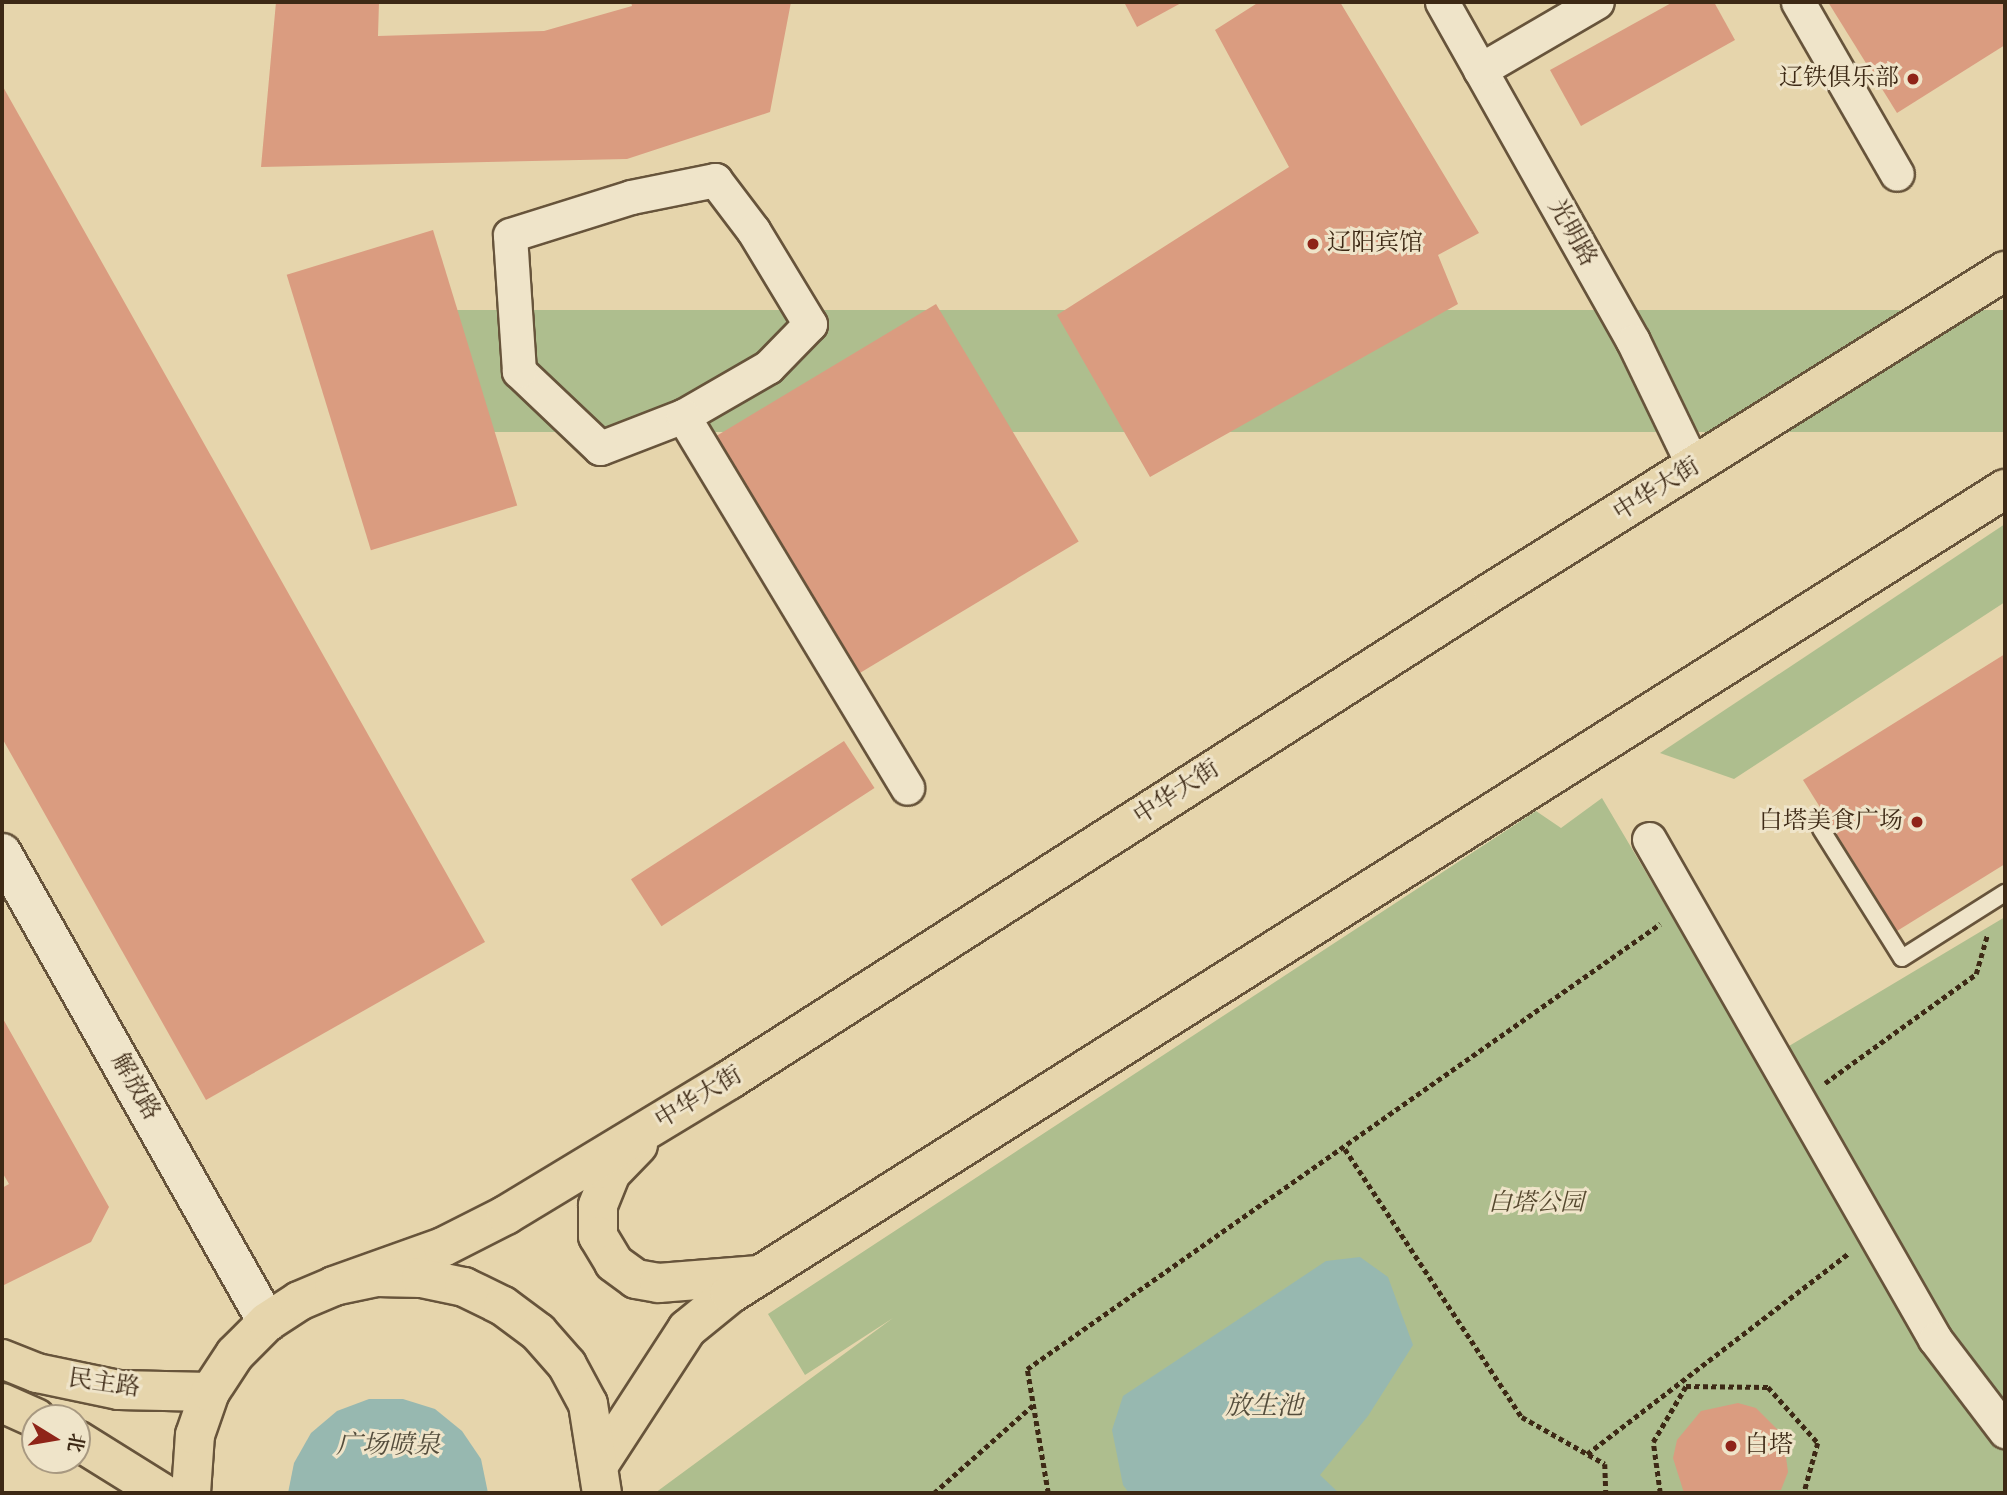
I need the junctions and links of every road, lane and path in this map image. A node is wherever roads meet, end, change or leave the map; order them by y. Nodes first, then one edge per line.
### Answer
1 (1442, 2) edge
2 (1597, 2) edge
3 (1798, 2) edge
4 (1480, 70) junction
5 (1897, 174) dead end
6 (2005, 271) edge
7 (683, 416) junction
8 (1694, 467) junction
9 (2005, 489) edge
10 (907, 788) dead end
11 (1821, 829) dead end
12 (1648, 839) dead end
13 (2, 853) edge
14 (2002, 895) edge
15 (1686, 905) junction
16 (1799, 1102) junction
17 (664, 1119) junction
18 (1345, 1149) junction
19 (1875, 1234) junction
20 (760, 1275) junction
21 (334, 1286) junction
22 (267, 1322) junction
23 (2, 1359) edge
24 (210, 1392) junction
25 (2, 1403) edge
26 (1034, 1405) junction
27 (21, 1411) edge
28 (2005, 1431) edge
29 (91, 1449) edge
30 (1587, 1454) junction
31 (601, 1478) edge
32 (162, 1493) edge
33 (191, 1493) edge
34 (933, 1493) edge
35 (1048, 1493) edge
36 (1606, 1493) edge
37 (1660, 1493) edge
38 (1804, 1493) edge

1 - 4 street, 光明路
2 - 4 street
3 - 5 street
4 - 8 street, 光明路
6 - 8 main road, 中华大街
7 - 7 street
7 - 10 street
8 - 17 main road, 中华大街
9 - 20 main road
11 - 14 lane
12 - 15 street
13 - 22 main road, 解放路
14 - 16 path
15 - 16 street
15 - 18 path
16 - 19 street
17 - 20 main road
17 - 21 main road, 中华大街
18 - 26 path
18 - 30 path
19 - 28 street
19 - 30 path
20 - 31 main road
21 - 22 main road
21 - 31 main road
22 - 24 main road
23 - 24 main road, 民主路
24 - 33 main road
25 - 27 main road
26 - 34 path
26 - 35 path
29 - 32 main road
30 - 36 path
37 - 38 path

